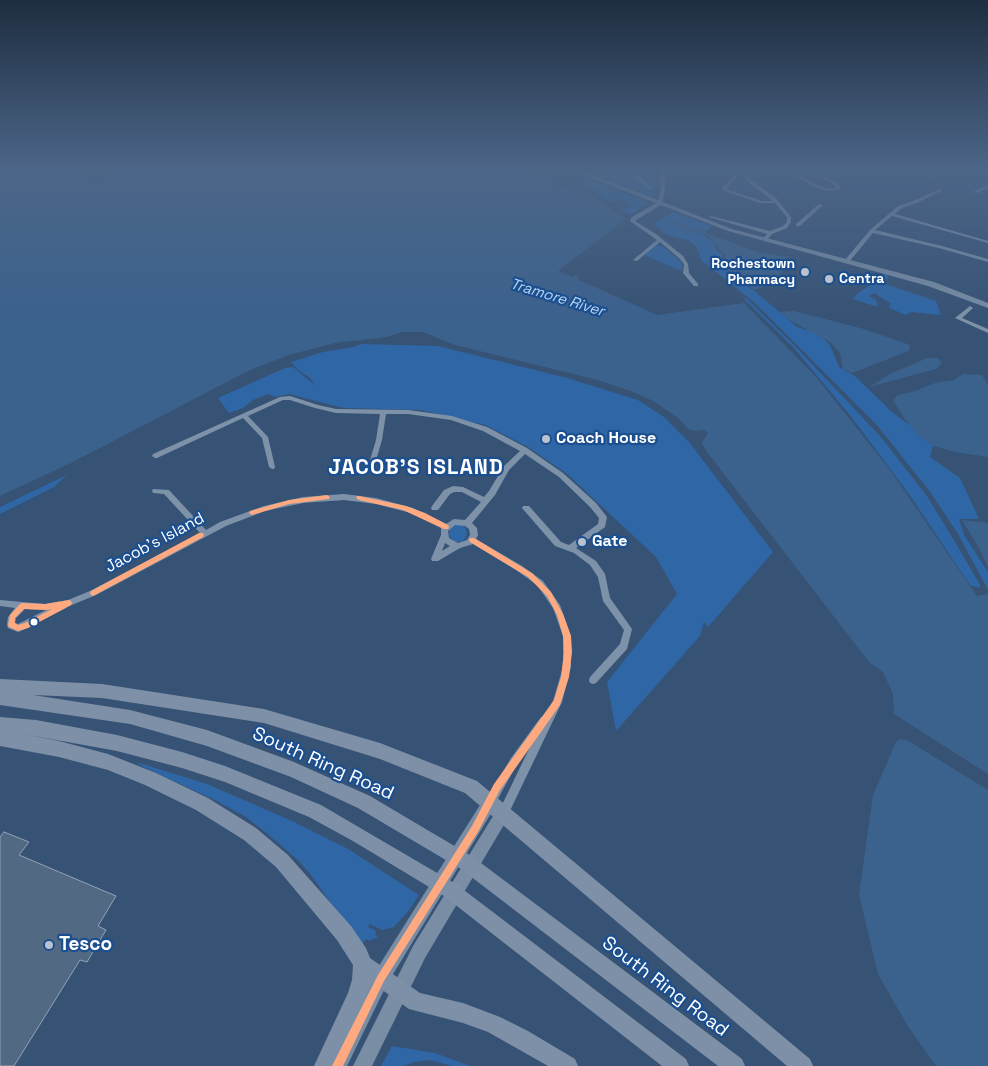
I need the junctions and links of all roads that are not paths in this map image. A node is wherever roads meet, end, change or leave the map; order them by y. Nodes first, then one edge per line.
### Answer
1 (634, 219) edge
2 (699, 219) edge
3 (716, 219) edge
4 (789, 219) edge
5 (804, 219) edge
6 (886, 219) edge
7 (907, 219) edge
8 (798, 225) dead end
9 (872, 231) junction
10 (767, 236) junction
11 (659, 240) junction
12 (988, 242) edge
13 (636, 260) dead end
14 (847, 261) junction
15 (988, 261) edge
16 (696, 285) dead end
17 (988, 306) edge
18 (970, 308) dead end
19 (988, 331) edge
20 (383, 412) junction
21 (244, 415) junction
22 (525, 450) junction
23 (155, 456) dead end
24 (373, 460) dead end
25 (272, 467) dead end
26 (156, 491) dead end
27 (486, 501) junction
28 (435, 508) dead end
29 (526, 508) dead end
30 (467, 523) junction
31 (446, 527) junction
32 (204, 534) junction
33 (443, 537) junction
34 (472, 540) junction
35 (457, 546) junction
36 (570, 548) junction
37 (0, 603) edge
38 (69, 603) junction
39 (22, 606) junction
40 (593, 680) dead end
41 (0, 686) edge
42 (0, 698) edge
43 (557, 702) junction
44 (0, 725) edge
45 (0, 738) edge
46 (496, 807) junction
47 (420, 933) junction
48 (363, 965) junction
49 (381, 978) junction
50 (398, 990) junction
51 (324, 1066) edge
52 (337, 1066) edge
53 (362, 1066) edge
54 (568, 1066) edge
55 (679, 1066) edge
56 (734, 1066) edge
57 (803, 1066) edge

1 - 11 street
2 - 10 main road
3 - 10 street
4 - 10 street
5 - 8 street
6 - 9 street
7 - 12 street
9 - 14 street
9 - 15 street
10 - 14 main road
11 - 13 street
11 - 16 street
14 - 17 main road
18 - 19 street
20 - 21 street
20 - 22 street
20 - 24 street
21 - 23 street
21 - 25 street
22 - 27 street
22 - 36 street
26 - 32 street
27 - 28 street
27 - 30 street
29 - 36 street
30 - 31 street
30 - 34 street
31 - 32 street, Jacob's Island
31 - 33 street
32 - 38 street, Jacob's Island
33 - 35 street
33 - 35 street
34 - 35 street
34 - 43 street
36 - 40 street
37 - 39 street, Jacob's Island
38 - 39 street, Jacob's Island
38 - 39 street
41 - 46 highway
42 - 56 highway, South Ring Road
43 - 46 street
43 - 46 street
44 - 55 highway
45 - 48 highway
46 - 47 main road
46 - 57 highway
47 - 49 main road
47 - 50 main road
48 - 49 highway
48 - 51 highway
49 - 50 highway
49 - 52 main road
50 - 53 main road
50 - 54 highway

